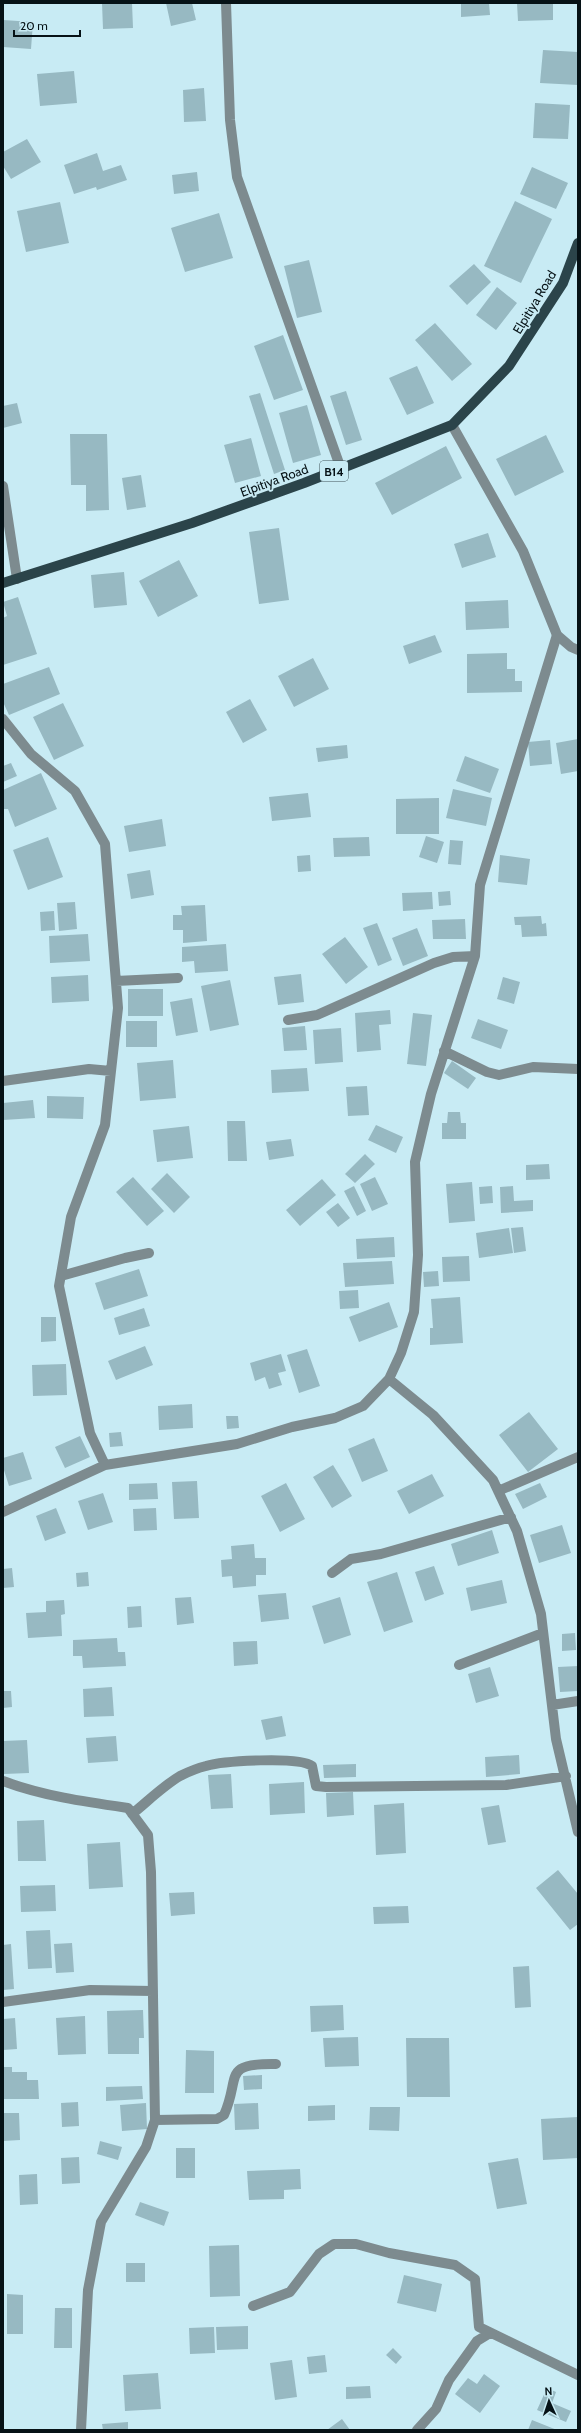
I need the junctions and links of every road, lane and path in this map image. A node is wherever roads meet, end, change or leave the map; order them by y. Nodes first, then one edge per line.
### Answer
1 (226, 3) edge
2 (578, 243) edge
3 (452, 425) junction
4 (341, 469) junction
5 (3, 486) edge
6 (17, 579) junction
7 (3, 583) edge
8 (557, 635) junction
9 (578, 650) edge
10 (3, 719) edge
11 (475, 956) junction
12 (178, 978) dead end
13 (116, 981) junction
14 (288, 1020) dead end
15 (444, 1051) junction
16 (578, 1069) edge
17 (111, 1071) junction
18 (3, 1081) edge
19 (149, 1253) dead end
20 (61, 1276) junction
21 (389, 1379) junction
22 (578, 1456) edge
23 (105, 1465) junction
24 (498, 1491) junction
25 (3, 1512) edge
26 (511, 1517) junction
27 (332, 1573) dead end
28 (543, 1633) junction
29 (459, 1665) dead end
30 (578, 1702) edge
31 (552, 1705) junction
32 (566, 1776) junction
33 (3, 1781) edge
34 (132, 1814) junction
35 (578, 1832) edge
36 (153, 1991) junction
37 (3, 2002) edge
38 (276, 2064) dead end
39 (155, 2120) junction
40 (254, 2306) dead end
41 (490, 2333) junction
42 (578, 2375) edge
43 (81, 2430) edge
44 (417, 2430) edge

1 - 4 street
2 - 3 main road, Elpitiya Road / B14
3 - 4 main road, Elpitiya Road / B14
3 - 8 street
4 - 6 main road, Elpitiya Road / B14
5 - 6 street
6 - 7 main road, Elpitiya Road / B14
8 - 9 street
8 - 11 street
10 - 13 street
11 - 14 street
11 - 15 street
12 - 13 street
13 - 17 street
15 - 16 street
15 - 21 street
17 - 18 street
17 - 20 street
19 - 20 street
20 - 23 street
21 - 23 street
21 - 24 street
22 - 24 street
23 - 25 street
24 - 26 street
26 - 27 street
26 - 28 street
28 - 29 street
28 - 31 street
30 - 31 street
31 - 32 street
32 - 34 street
32 - 35 street
33 - 34 street
34 - 36 street
36 - 37 street
36 - 39 street
38 - 39 street
39 - 43 street
40 - 41 street
41 - 42 street
41 - 44 street

